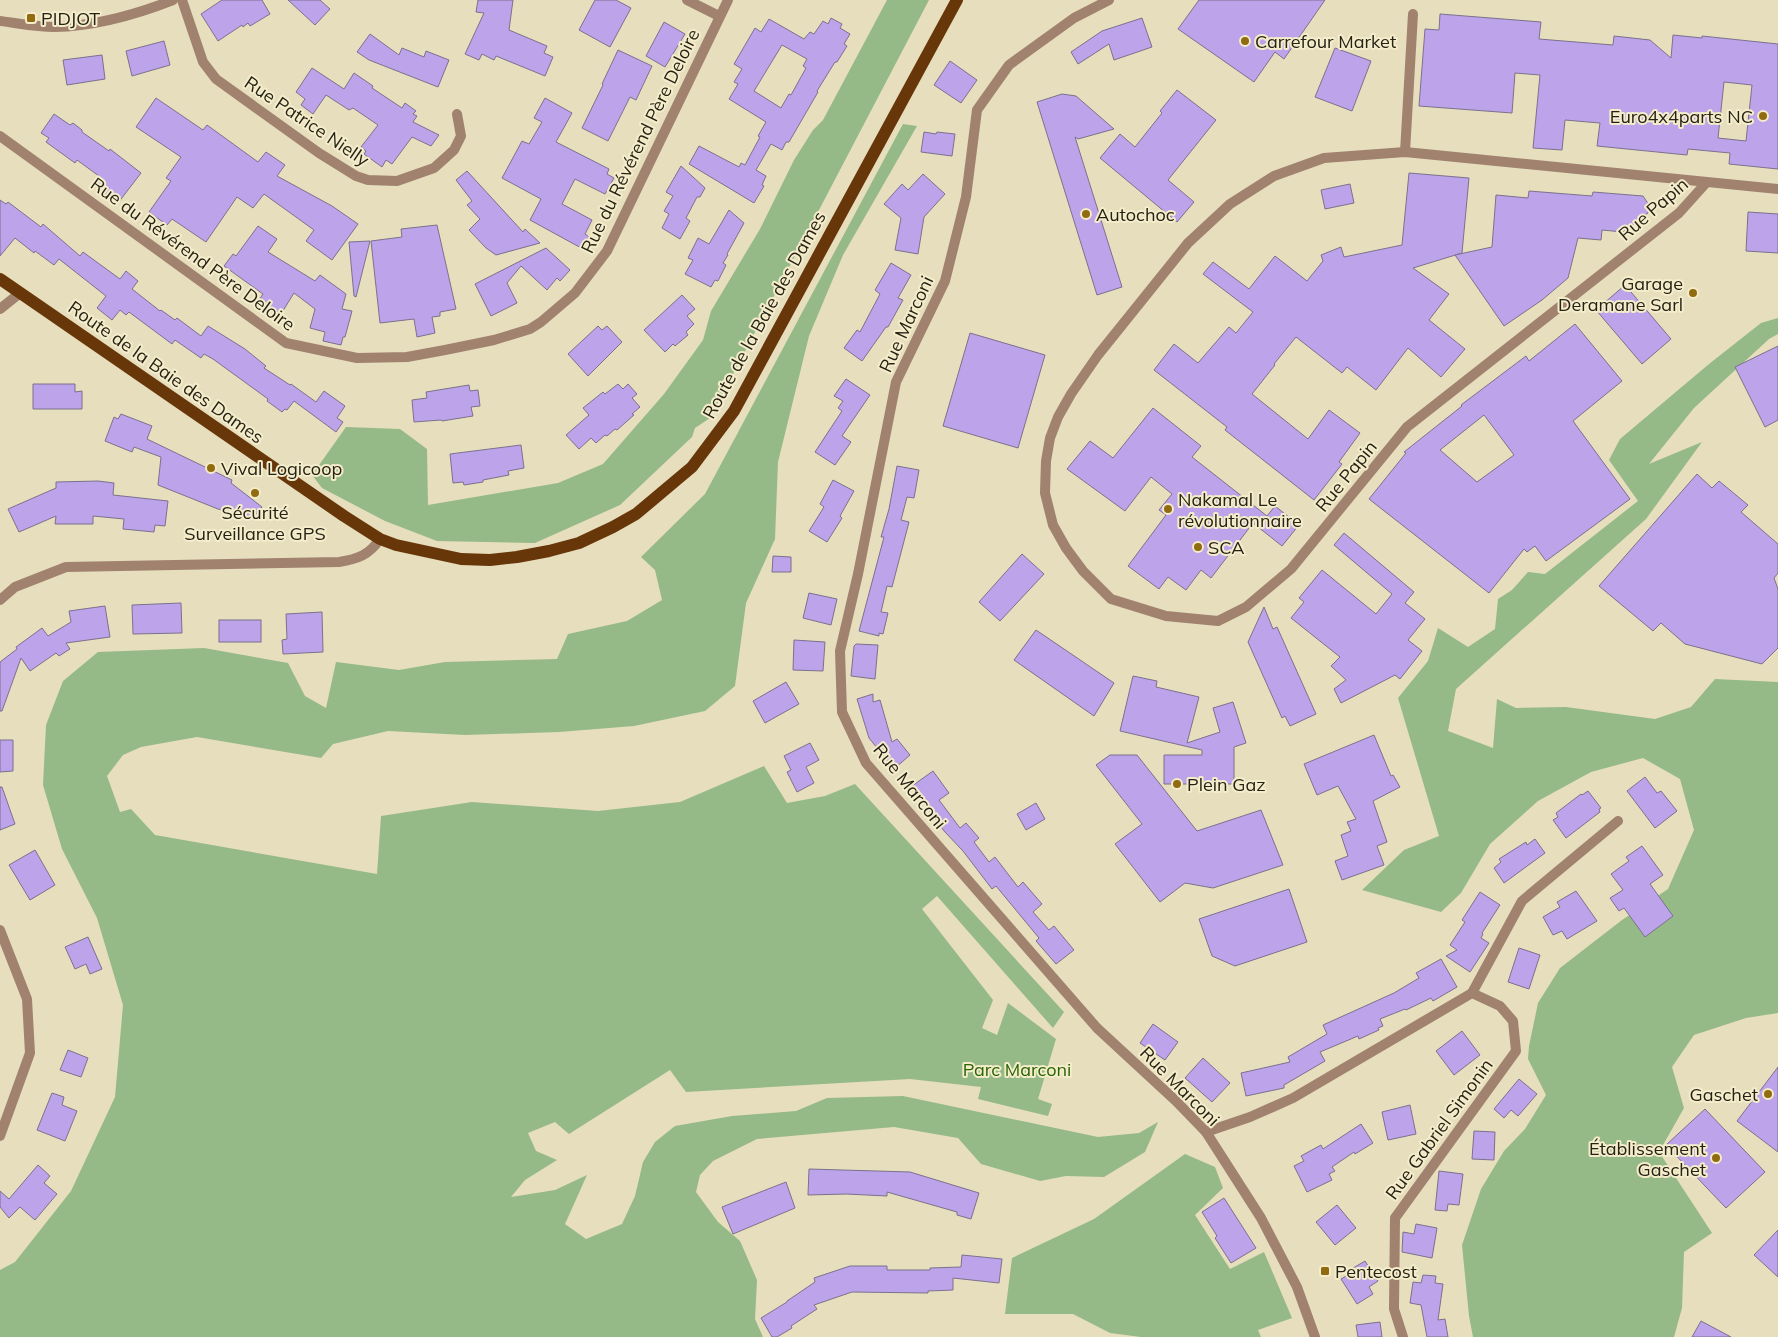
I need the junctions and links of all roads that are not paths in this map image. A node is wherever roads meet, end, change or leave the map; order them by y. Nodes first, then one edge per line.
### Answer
1 (173, 0) edge
2 (182, 0) edge
3 (687, 0) edge
4 (728, 0) edge
5 (957, 0) edge
6 (1109, 0) edge
7 (1413, 14) dead end
8 (719, 16) junction
9 (0, 21) edge
10 (457, 114) dead end
11 (0, 136) edge
12 (1405, 152) junction
13 (1706, 183) junction
14 (1778, 189) edge
15 (0, 278) edge
16 (20, 293) junction
17 (0, 309) edge
18 (380, 539) junction
19 (0, 600) edge
20 (1618, 821) dead end
21 (0, 930) edge
22 (1472, 993) junction
23 (1206, 1132) junction
24 (0, 1136) edge
25 (1315, 1337) edge
26 (1403, 1337) edge

1 - 9 street
2 - 10 street, Rue Patrice Nielly
3 - 8 street
4 - 8 street, Rue du Révérend Père Deloire
5 - 18 main road, Route de la Baie des Dames
6 - 23 street, Rue Marconi
7 - 12 street
8 - 11 street, Rue du Révérend Père Deloire
12 - 13 street, Rue Papin
12 - 13 street, Rue Papin
13 - 14 street, Rue Papin
15 - 16 main road, Route de la Baie des Dames
16 - 17 street
16 - 18 main road, Route de la Baie des Dames
18 - 19 street
20 - 22 street
21 - 24 street
22 - 23 street
22 - 26 street, Rue Gabriel Simonin
23 - 25 street, Rue Marconi

